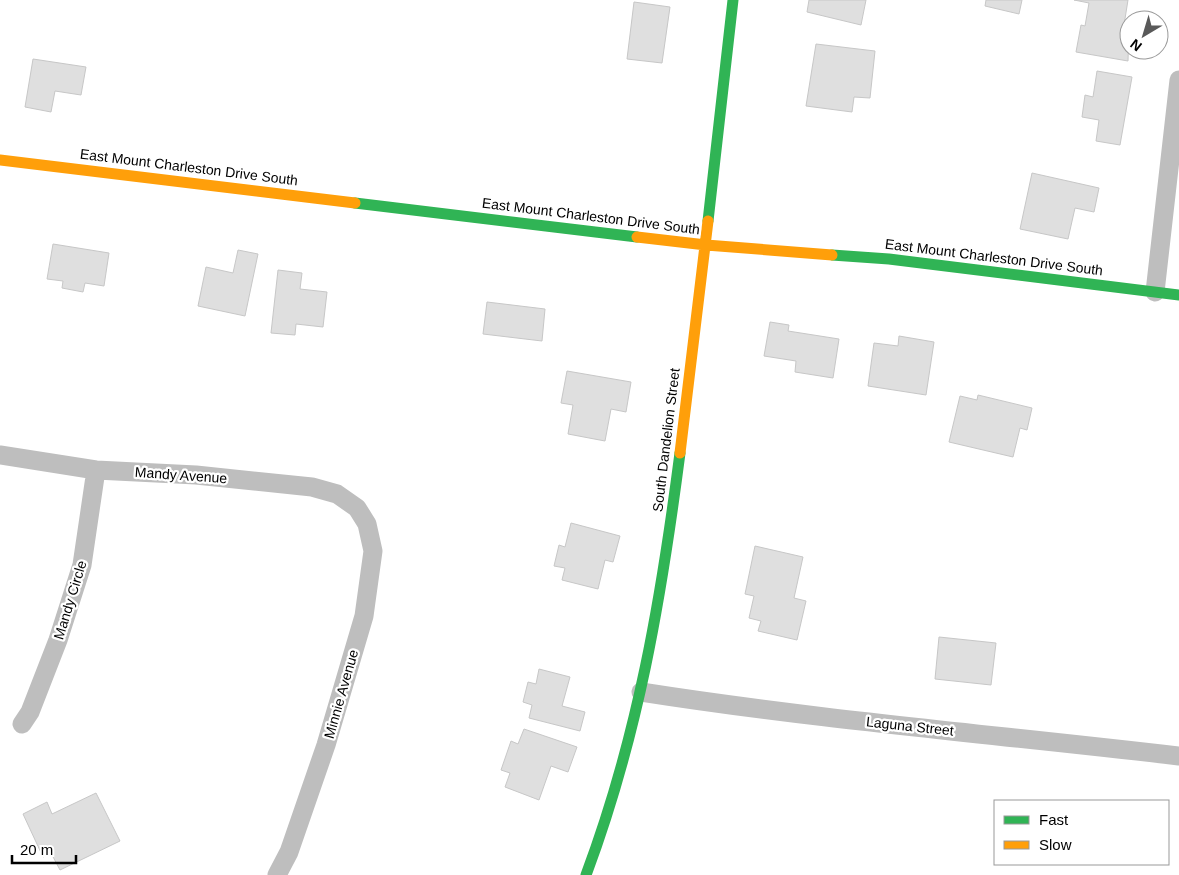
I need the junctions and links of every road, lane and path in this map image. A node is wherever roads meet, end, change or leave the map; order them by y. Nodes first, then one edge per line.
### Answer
1 (733, 0) edge
2 (1179, 80) edge
3 (0, 160) edge
4 (706, 245) junction
5 (1155, 292) junction
6 (1179, 295) edge
7 (0, 455) edge
8 (96, 470) junction
9 (357, 508) joint
10 (641, 692) junction
11 (22, 724) dead end
12 (1179, 756) edge
13 (277, 875) edge
14 (586, 875) edge

1 - 4 street, South Dandelion Street
2 - 5 street
3 - 4 street, East Mount Charleston Drive South
4 - 5 street, East Mount Charleston Drive South
4 - 10 street, South Dandelion Street
5 - 6 street, East Mount Charleston Drive South
7 - 8 street, Mandy Avenue
8 - 9 street, Mandy Avenue
8 - 11 street, Mandy Circle
9 - 13 street, Minnie Avenue
10 - 12 street, Laguna Street
10 - 14 street, South Dandelion Street

